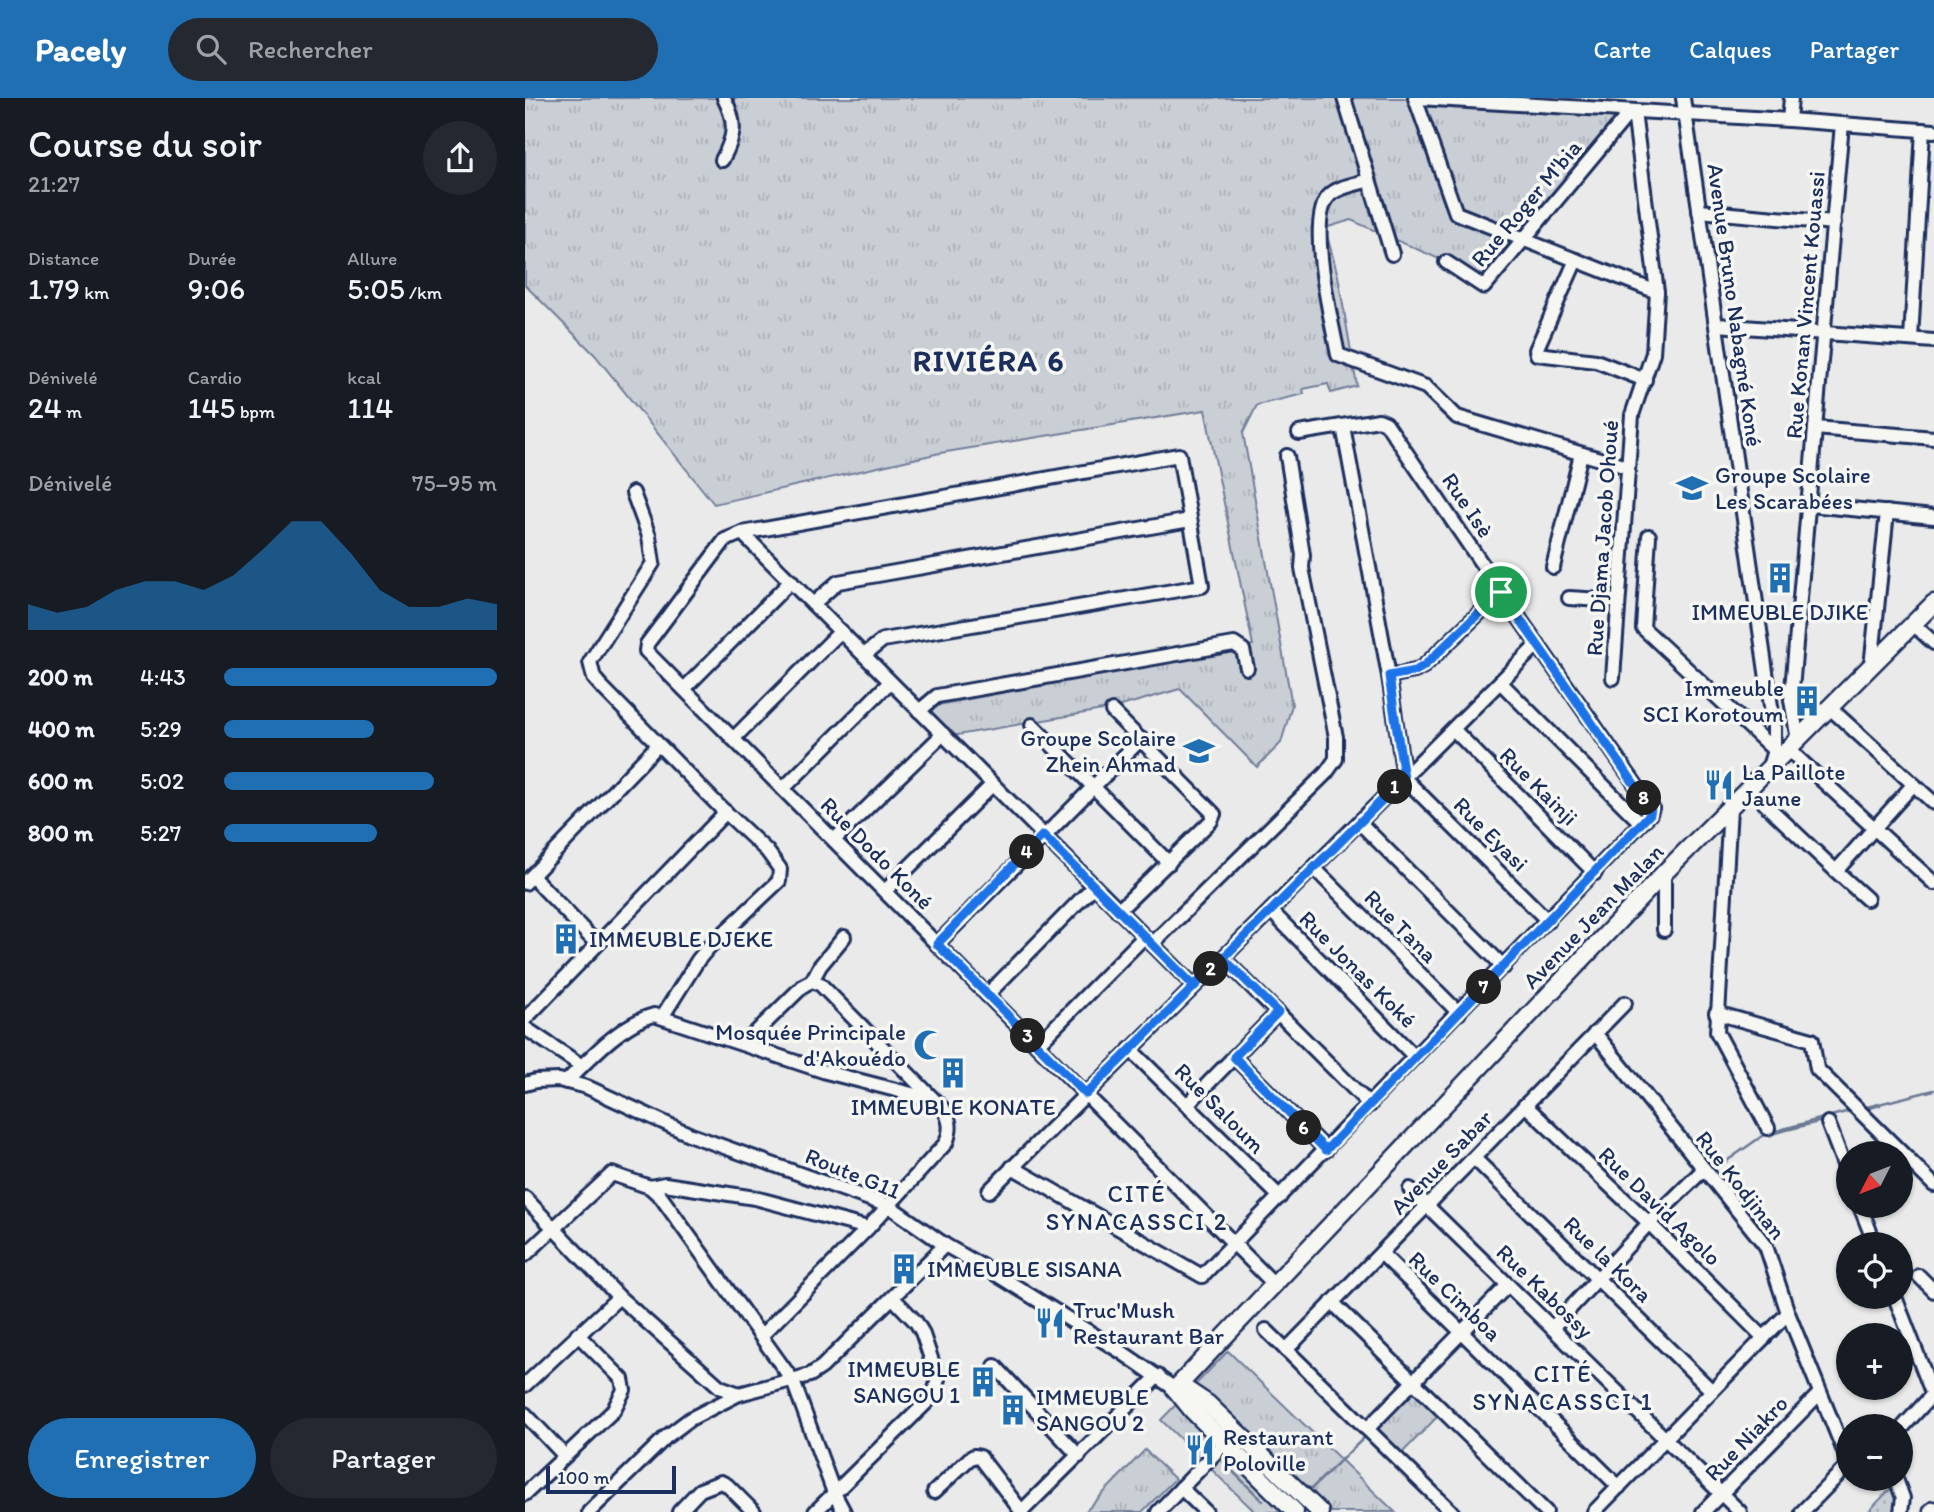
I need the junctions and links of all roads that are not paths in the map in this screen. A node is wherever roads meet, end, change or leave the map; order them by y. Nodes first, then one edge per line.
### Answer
1 (724, 98) edge
2 (1344, 98) edge
3 (1416, 98) edge
4 (1683, 98) edge
5 (1791, 98) edge
6 (1632, 112) junction
7 (1685, 114) junction
8 (1789, 120) junction
9 (1842, 124) junction
10 (1929, 131) edge
11 (723, 160) dead end
12 (1369, 180) junction
13 (1699, 211) junction
14 (1834, 223) junction
15 (1522, 240) junction
16 (1392, 254) dead end
17 (1576, 260) junction
18 (1446, 262) dead end
19 (1657, 292) junction
20 (1717, 325) junction
21 (1823, 333) junction
22 (1911, 339) junction
23 (1934, 341) edge
24 (1645, 380) junction
25 (1343, 426) junction
26 (1815, 428) junction
27 (1300, 433) dead end
28 (1934, 439) edge
29 (1581, 454) junction
30 (1287, 456) dead end
31 (1627, 467) junction
32 (633, 493) dead end
33 (1810, 505) junction
34 (1887, 512) junction
35 (1934, 517) edge
36 (1190, 520) junction
37 (742, 533) junction
38 (1649, 536) dead end
39 (1553, 568) dead end
40 (790, 581) junction
41 (1619, 586) junction
42 (1645, 589) junction
43 (1501, 592) junction
44 (1569, 598) dead end
45 (1618, 601) junction
46 (1934, 603) edge
47 (813, 604) junction
48 (1913, 624) junction
49 (841, 631) junction
50 (1934, 643) edge
51 (1538, 644) junction
52 (865, 655) junction
53 (1871, 667) junction
54 (1247, 668) dead end
55 (1389, 676) junction
56 (1613, 678) dead end
57 (890, 682) junction
58 (1500, 682) junction
59 (684, 689) junction
60 (1831, 708) junction
61 (919, 711) junction
62 (1112, 712) dead end
63 (1032, 725) dead end
64 (1453, 729) junction
65 (943, 734) junction
66 (733, 739) junction
67 (1141, 739) junction
68 (659, 745) junction
69 (1787, 746) junction
70 (1404, 778) junction
71 (992, 785) junction
72 (1913, 785) junction
73 (1092, 786) junction
74 (783, 789) junction
75 (1934, 803) edge
76 (1765, 804) dead end
77 (1730, 808) junction
78 (726, 812) junction
79 (1360, 823) junction
80 (1641, 823) junction
81 (1874, 828) junction
82 (1043, 835) junction
83 (834, 840) junction
84 (1169, 863) junction
85 (1314, 868) junction
86 (1836, 871) junction
87 (1595, 873) junction
88 (1664, 873) junction
89 (528, 880) edge
90 (1934, 883) edge
91 (1094, 886) junction
92 (885, 891) junction
93 (1867, 899) dead end
94 (1118, 911) junction
95 (1271, 911) junction
96 (1548, 921) junction
97 (1664, 930) dead end
98 (843, 937) dead end
99 (1148, 940) junction
100 (597, 944) junction
101 (937, 944) junction
102 (1223, 958) junction
103 (1504, 967) junction
104 (812, 981) junction
105 (1194, 986) junction
106 (987, 995) junction
107 (1625, 1003) dead end
108 (1278, 1012) junction
109 (1459, 1013) junction
110 (1716, 1013) junction
111 (662, 1017) junction
112 (525, 1019) edge
113 (525, 1028) edge
114 (1595, 1033) junction
115 (744, 1044) junction
116 (1037, 1045) junction
117 (1131, 1049) junction
118 (1234, 1057) junction
119 (1415, 1057) junction
120 (582, 1066) junction
121 (566, 1082) junction
122 (525, 1084) edge
123 (1086, 1094) junction
124 (931, 1099) junction
125 (1188, 1104) junction
126 (1370, 1105) junction
127 (1525, 1105) junction
128 (1828, 1123) dead end
129 (1768, 1128) dead end
130 (1836, 1144) edge
131 (1326, 1150) junction
132 (1474, 1157) junction
133 (1012, 1167) junction
134 (1703, 1170) junction
135 (1934, 1185) edge
136 (650, 1187) junction
137 (1410, 1189) dead end
138 (989, 1191) dead end
139 (1280, 1197) junction
140 (525, 1198) edge
141 (889, 1206) junction
142 (1427, 1206) junction
143 (1649, 1223) junction
144 (868, 1228) junction
145 (554, 1229) junction
146 (1233, 1243) junction
147 (945, 1245) junction
148 (1381, 1253) junction
149 (525, 1255) edge
150 (1919, 1276) dead end
151 (1598, 1279) junction
152 (1275, 1285) junction
153 (1508, 1285) junction
154 (1934, 1291) edge
155 (619, 1297) junction
156 (893, 1298) junction
157 (1332, 1303) junction
158 (1900, 1309) edge
159 (1788, 1313) junction
160 (1552, 1328) junction
161 (1266, 1330) dead end
162 (1461, 1332) junction
163 (577, 1334) junction
164 (762, 1335) junction
165 (1764, 1338) junction
166 (1286, 1350) junction
167 (995, 1366) dead end
168 (1158, 1376) junction
169 (793, 1381) junction
170 (1413, 1382) junction
171 (525, 1385) edge
172 (1175, 1389) junction
173 (1713, 1391) junction
174 (1820, 1393) junction
175 (739, 1394) junction
176 (1933, 1394) edge
177 (525, 1414) edge
178 (1913, 1416) edge
179 (1367, 1429) junction
180 (1836, 1433) edge
181 (1665, 1439) junction
182 (1226, 1443) junction
183 (1079, 1455) junction
184 (565, 1457) junction
185 (1836, 1476) edge
186 (1619, 1487) junction
187 (1181, 1488) junction
188 (1900, 1491) edge
189 (934, 1492) dead end
190 (834, 1493) junction
191 (1721, 1493) junction
192 (525, 1494) edge
193 (589, 1512) edge
194 (679, 1512) edge
195 (754, 1512) edge
196 (815, 1512) edge
197 (844, 1512) edge
198 (1021, 1512) edge
199 (1158, 1512) edge
200 (1206, 1512) edge
201 (1294, 1512) edge
202 (1320, 1512) edge
203 (1452, 1512) edge
204 (1546, 1512) edge
205 (1594, 1512) edge
206 (1703, 1512) edge
207 (1740, 1512) edge
208 (1802, 1512) edge
209 (1901, 1512) edge

1 - 11 street
2 - 12 street
3 - 6 street
3 - 15 street
4 - 7 street, Avenue Bruno Nabagné Koné
5 - 8 street
6 - 7 street
6 - 15 street, Rue Roger M'bia
6 - 19 street, Rue Djama Jacob Ohoué
7 - 8 street
7 - 13 street, Avenue Bruno Nabagné Koné
8 - 9 street
9 - 10 street
9 - 14 street, Rue Konan Vincent Kouassi
10 - 22 street
12 - 16 street
12 - 29 street
13 - 14 street
13 - 20 street, Avenue Bruno Nabagné Koné
14 - 21 street, Rue Konan Vincent Kouassi
15 - 17 street
15 - 18 street, Rue Roger M'bia
17 - 19 street
17 - 24 street
19 - 24 street, Rue Djama Jacob Ohoué
20 - 21 street
20 - 69 street, Avenue Bruno Nabagné Koné
21 - 22 street
21 - 26 street, Rue Konan Vincent Kouassi
22 - 23 street
24 - 31 street, Rue Djama Jacob Ohoué
25 - 27 street, Rue Isè
25 - 43 street, Rue Isè
25 - 55 street
26 - 28 street
26 - 33 street, Rue Konan Vincent Kouassi
29 - 31 street
29 - 39 street
30 - 99 street
31 - 41 street, Rue Djama Jacob Ohoué
32 - 68 street
33 - 34 street
33 - 69 street, Rue Konan Vincent Kouassi
34 - 35 street
34 - 53 street
36 - 37 street
36 - 47 street
36 - 52 street
37 - 40 street
37 - 59 street, Rue Dodo Koné
38 - 42 street
40 - 47 street
40 - 59 street
41 - 42 street
41 - 45 street, Rue Djama Jacob Ohoué
42 - 69 street
43 - 51 street, Rue Isè
43 - 55 street
44 - 45 street
45 - 56 street, Rue Djama Jacob Ohoué
46 - 48 main road, Avenue Jean Malan
47 - 49 street
48 - 50 street
48 - 53 main road, Avenue Jean Malan
49 - 52 street
49 - 66 street
51 - 58 street
51 - 80 street, Rue Isè
52 - 57 street
53 - 60 main road, Avenue Jean Malan
54 - 61 street
55 - 70 street
57 - 61 street
57 - 74 street
58 - 64 street
58 - 80 street
59 - 66 street, Rue Dodo Koné
60 - 69 main road, Avenue Jean Malan
60 - 72 street
61 - 65 street
62 - 67 street
63 - 73 street
64 - 70 street
64 - 87 street, Rue Kainji
65 - 71 street
65 - 83 street
66 - 74 street, Rue Dodo Koné
67 - 73 street
67 - 84 street
68 - 78 street
68 - 89 street
69 - 77 main road, Avenue Jean Malan
69 - 81 street
70 - 79 street
70 - 96 street, Rue Eyasi
71 - 82 street
71 - 92 street
72 - 75 street
72 - 81 street
73 - 82 street
73 - 84 street
74 - 83 street, Rue Dodo Koné
76 - 86 street
77 - 88 main road, Avenue Jean Malan
77 - 110 street
78 - 100 street
78 - 111 street
79 - 85 street
79 - 103 street
80 - 87 street
81 - 86 street
81 - 90 street
82 - 91 street
82 - 101 street
83 - 92 street, Rue Dodo Koné
84 - 94 street
85 - 95 street
85 - 109 street, Rue Tana
86 - 93 street
87 - 96 street
88 - 97 street
88 - 152 main road, Avenue Jean Malan
89 - 100 street
91 - 94 street
91 - 106 street
92 - 101 street, Rue Dodo Koné
94 - 99 street
95 - 102 street
95 - 119 street, Rue Jonas Koké
96 - 103 street
98 - 104 street
99 - 105 street
99 - 116 street
100 - 112 street
101 - 106 street, Rue Dodo Koné
102 - 105 street
102 - 108 street
103 - 109 street
104 - 115 street
104 - 124 street
105 - 117 street
106 - 116 street, Rue Dodo Koné
107 - 114 street, Avenue Sabar
108 - 118 street
108 - 126 street
109 - 119 street
110 - 129 street
110 - 135 street
111 - 115 street
111 - 120 street
113 - 120 street
114 - 127 street, Avenue Sabar
114 - 134 street, Rue Kodjinan
115 - 124 street
116 - 123 street, Rue Dodo Koné
117 - 123 street
117 - 125 street, Rue Saloum
118 - 125 street
118 - 131 street
119 - 126 street
120 - 121 street
121 - 122 street, Route G11
121 - 141 street, Route G11
123 - 133 street
123 - 146 street, Rue Dodo Koné
124 - 141 street
125 - 139 street, Rue Saloum
126 - 131 street
127 - 132 street, Avenue Sabar
127 - 143 street, Rue David Agolo
128 - 130 street
131 - 139 street
132 - 142 street, Avenue Sabar
132 - 151 street, Rue la Kora
133 - 138 street
133 - 146 street
134 - 143 street
134 - 159 street, Rue Kodjinan
136 - 144 street
136 - 145 street
136 - 164 street
137 - 142 street, Rue Kabossy
139 - 146 street
140 - 145 street
141 - 144 street
141 - 147 street, Route G11
142 - 148 street, Avenue Sabar
142 - 153 street, Rue Kabossy
143 - 151 street
143 - 165 street, Rue David Agolo
144 - 164 street
145 - 149 street
145 - 155 street
146 - 152 street, Rue Dodo Koné
147 - 156 street
147 - 168 street, Route G11
148 - 157 street, Avenue Sabar
148 - 162 street, Rue Cimboa
150 - 154 street
151 - 160 street
151 - 173 street, Rue la Kora
152 - 172 main road, Avenue Jean Malan
153 - 160 street, Rue Kabossy
153 - 162 street
155 - 163 street
155 - 175 street
156 - 169 street
156 - 190 street
157 - 166 street, Avenue Sabar
157 - 170 street
158 - 176 street
159 - 165 street
159 - 174 street, Rue Kodjinan
160 - 181 street, Rue Kabossy
161 - 166 street
162 - 170 street
162 - 186 street, Rue Cimboa
163 - 171 street
163 - 184 street
164 - 169 street
165 - 173 street
166 - 179 street
167 - 183 street
168 - 172 street, Route G11
168 - 183 street
169 - 175 street
169 - 190 street
170 - 179 street
170 - 204 street
172 - 182 main road
172 - 202 main road
173 - 181 street
174 - 180 street, Rue Kodjinan
174 - 191 street, Rue Niakro
175 - 193 street
176 - 178 street
177 - 184 street
179 - 203 street
181 - 186 street
181 - 191 street, Rue Kabossy
182 - 187 street
182 - 201 main road
183 - 198 street
184 - 192 street
185 - 208 street, Rue Kodjinan
186 - 205 street
187 - 199 street
187 - 200 street
188 - 209 street
189 - 198 street
190 - 196 street
190 - 197 street
191 - 206 street, Rue Niakro
191 - 207 street, Rue Kabossy
194 - 195 street

